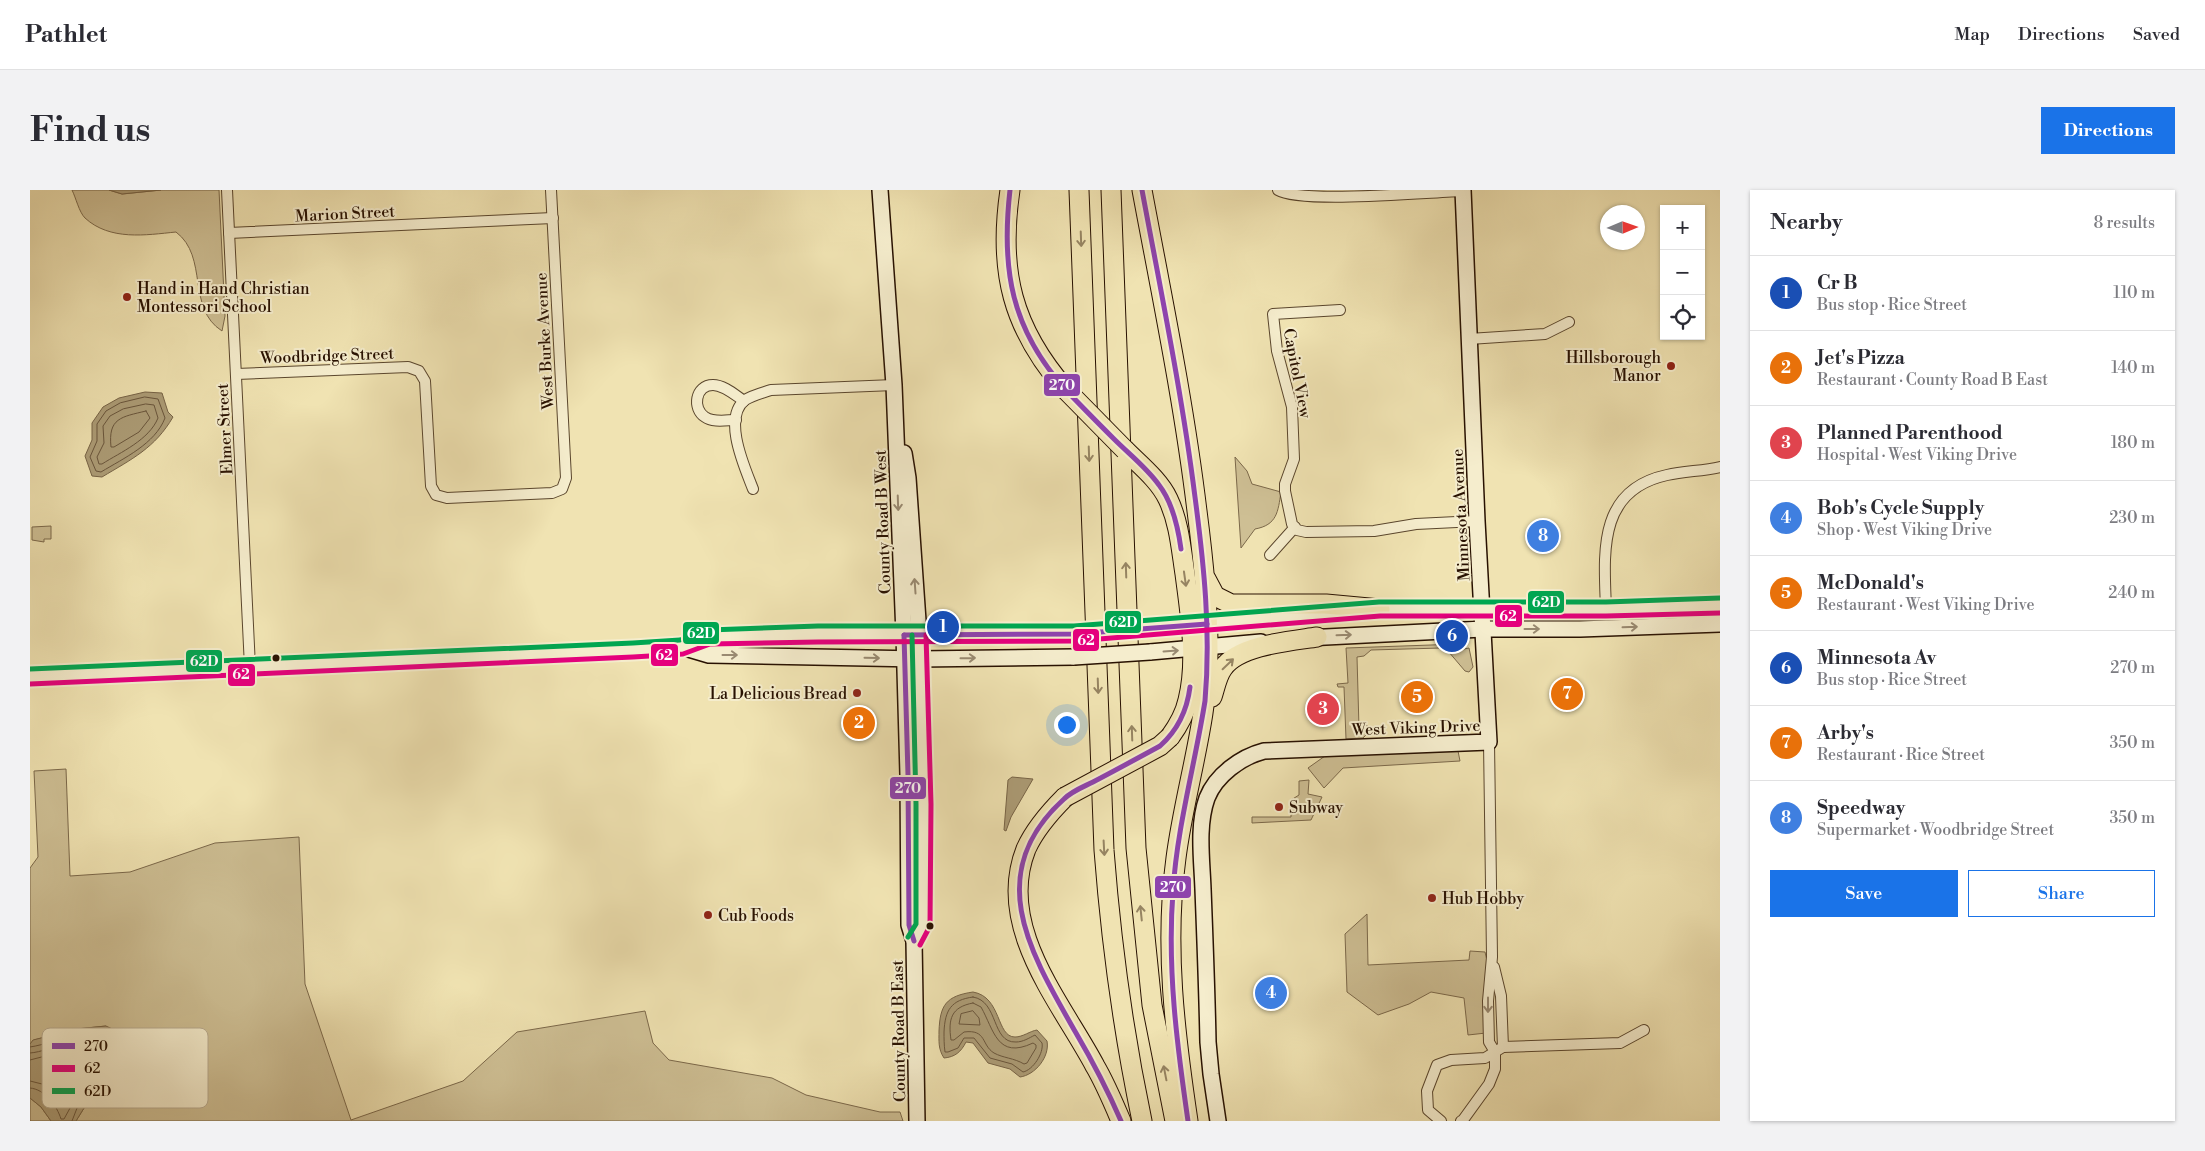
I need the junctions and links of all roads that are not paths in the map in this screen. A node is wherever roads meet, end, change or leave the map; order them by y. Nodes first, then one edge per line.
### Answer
1 (227, 190) edge
2 (551, 190) edge
3 (880, 190) edge
4 (1010, 190) edge
5 (1079, 190) edge
6 (1111, 190) edge
7 (1142, 190) edge
8 (1278, 190) edge
9 (1463, 191) edge
10 (553, 218) junction
11 (229, 233) junction
12 (1340, 310) dead end
13 (1569, 322) dead end
14 (1469, 339) junction
15 (236, 374) junction
16 (894, 385) junction
17 (744, 401) junction
18 (736, 420) junction
19 (1720, 467) edge
20 (753, 489) dead end
21 (436, 495) joint
22 (1477, 521) junction
23 (1295, 527) junction
24 (1270, 555) dead end
25 (1205, 578) junction
26 (1720, 605) edge
27 (1606, 608) junction
28 (1380, 609) junction
29 (1482, 609) junction
30 (1199, 624) junction
31 (1720, 624) edge
32 (1483, 629) junction
33 (911, 635) junction
34 (1317, 636) junction
35 (682, 647) junction
36 (1200, 648) junction
37 (903, 659) junction
38 (919, 659) junction
39 (250, 667) junction
40 (30, 677) edge
41 (1489, 742) junction
42 (1195, 759) junction
43 (914, 941) junction
44 (1644, 1030) dead end
45 (1499, 1050) junction
46 (917, 1121) edge
47 (1120, 1121) edge
48 (1142, 1121) edge
49 (1174, 1121) edge
50 (1188, 1121) edge
51 (1218, 1121) edge
52 (1441, 1121) edge
53 (1461, 1121) edge

1 - 11 street, Elmer Street
2 - 10 street, West Burke Avenue
3 - 16 main road, County Road B West
4 -> 30 highway, bridge
5 -> 48 highway
49 -> 6 highway
7 - 25 highway
8 - 9 street
9 - 14 main road, Minnesota Avenue
10 - 11 street, Marion Street
10 - 21 street, West Burke Avenue
11 - 15 street, Elmer Street
12 - 23 street, Capitol View
13 - 14 street
14 - 22 main road, Minnesota Avenue
15 - 21 street, Woodbridge Street
15 - 39 street, Elmer Street
16 - 17 street
16 - 33 main road, County Road B West
17 - 18 street
17 - 18 street
18 - 20 street
19 - 27 street
22 - 23 street
22 - 29 main road, Minnesota Avenue
23 - 24 street
25 - 28 highway
25 - 30 highway
26 - 27 main road
27 - 29 main road
28 - 29 main road
28 - 30 main road
29 - 32 main road, Minnesota Avenue
30 - 33 main road, bridge
30 - 36 highway
32 -> 31 main road
34 -> 32 main road
32 - 41 main road, Minnesota Avenue
33 - 35 main road
33 - 37 main road, County Road B West
33 - 38 main road, County Road B East
34 - 36 main road
42 -> 34 highway
35 -> 37 main road
35 - 39 main road
38 -> 36 main road, bridge
36 - 42 highway
36 - 47 highway, bridge
37 - 38 main road
37 - 43 main road, County Road B East
38 - 43 main road, County Road B East
39 - 40 main road
41 - 45 street, Minnesota Avenue
41 - 51 main road, West Viking Drive
42 - 50 highway
43 - 46 main road, County Road B East
44 - 45 street
45 - 52 street
45 - 53 street

